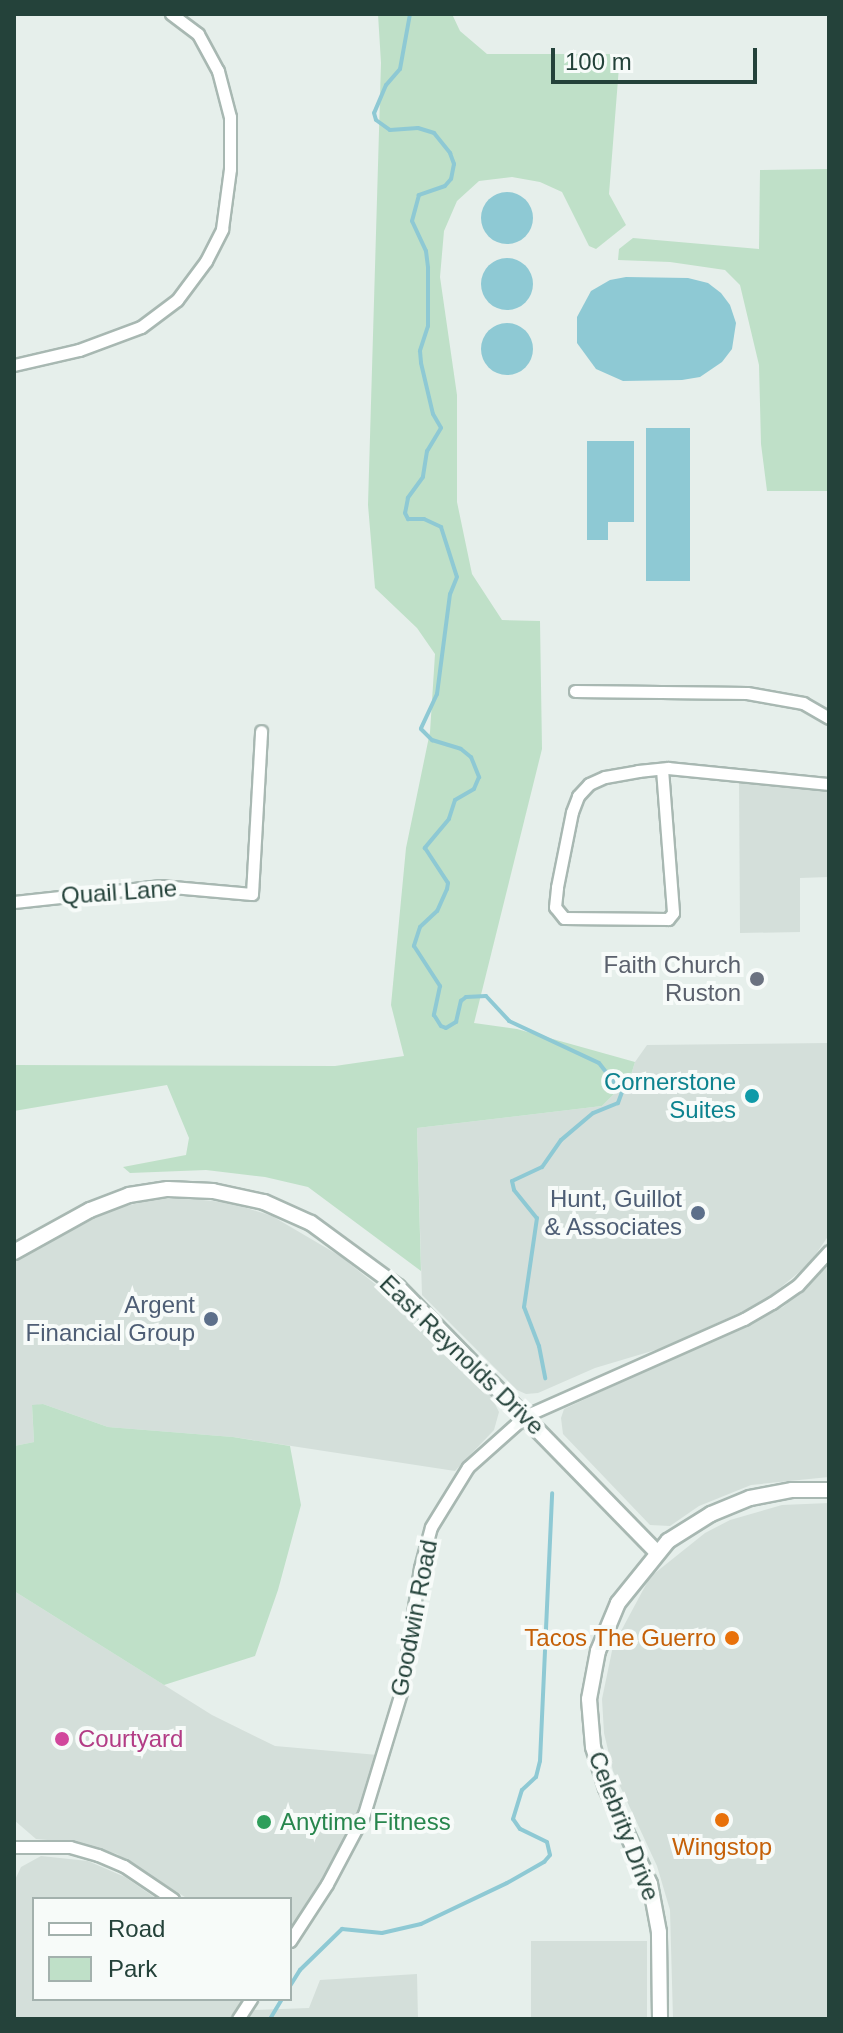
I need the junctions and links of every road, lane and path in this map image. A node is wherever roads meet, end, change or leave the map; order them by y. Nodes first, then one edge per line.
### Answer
1 (171, 14) edge
2 (14, 365) edge
3 (575, 691) dead end
4 (829, 718) edge
5 (261, 731) dead end
6 (662, 769) junction
7 (829, 784) edge
8 (14, 902) edge
9 (829, 1251) edge
10 (14, 1252) edge
11 (525, 1416) junction
12 (829, 1490) edge
13 (657, 1552) junction
14 (14, 1847) edge
15 (170, 1897) edge
16 (292, 1938) edge
17 (250, 2001) edge
18 (238, 2019) edge
19 (660, 2019) edge

1 - 2 street
3 - 4 street
5 - 8 street, Quail Lane
6 - 6 street
6 - 7 street
9 - 11 street, Goodwin Road
10 - 11 street, East Reynolds Drive
11 - 13 street, East Reynolds Drive
11 - 16 street, Goodwin Road
12 - 13 street, Celebrity Drive
13 - 19 street, Celebrity Drive
14 - 15 street
17 - 18 street

